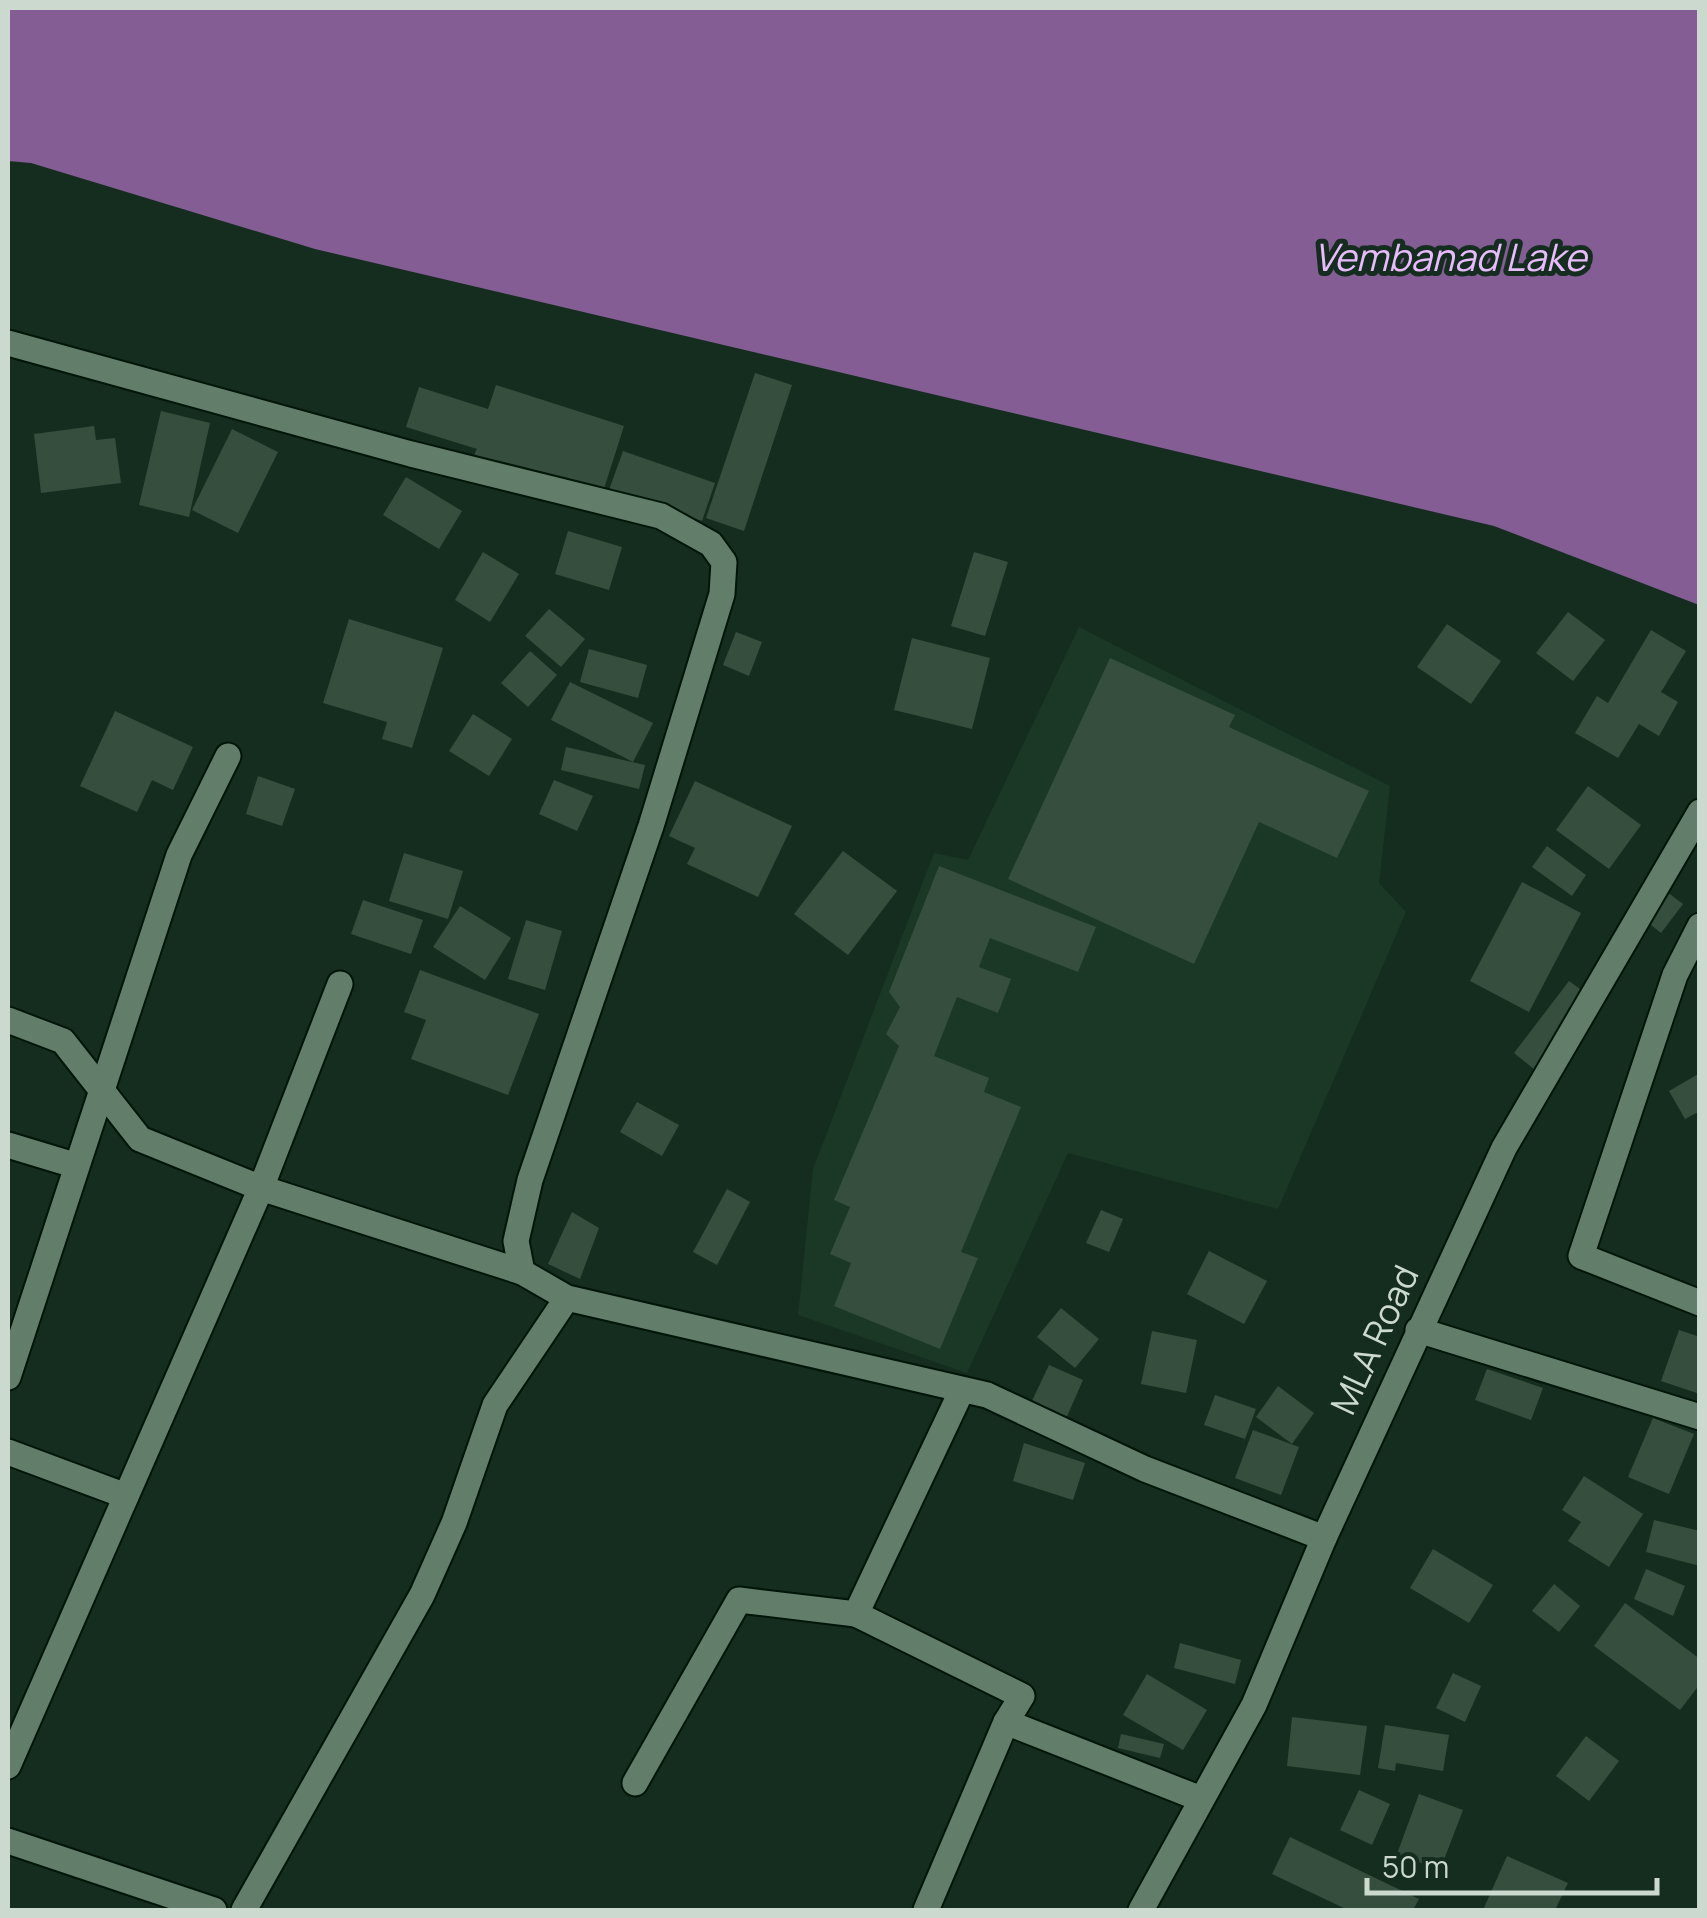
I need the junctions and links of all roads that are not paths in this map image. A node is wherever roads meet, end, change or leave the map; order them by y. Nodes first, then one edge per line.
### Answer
1 (8, 342) edge
2 (228, 756) dead end
3 (1700, 812) edge
4 (1700, 926) edge
5 (340, 984) dead end
6 (8, 1020) edge
7 (99, 1087) junction
8 (8, 1145) edge
9 (74, 1165) junction
10 (261, 1188) junction
11 (522, 1272) junction
12 (567, 1298) junction
13 (1700, 1303) edge
14 (1418, 1330) junction
15 (8, 1376) edge
16 (962, 1390) junction
17 (1700, 1416) edge
18 (8, 1452) edge
19 (126, 1496) junction
20 (1324, 1538) junction
21 (856, 1614) junction
22 (1006, 1722) junction
23 (8, 1766) edge
24 (635, 1783) dead end
25 (1202, 1799) junction
26 (8, 1841) edge
27 (214, 1910) edge
28 (244, 1910) edge
29 (926, 1910) edge
30 (1142, 1910) edge

1 - 11 street
2 - 7 street
3 - 14 street, MLA Road
4 - 13 street
5 - 10 street
6 - 7 street
7 - 9 street
7 - 10 street
8 - 9 street
9 - 15 street
10 - 11 street
10 - 19 street
11 - 12 street
12 - 16 street
12 - 28 street
14 - 17 street
14 - 20 street, MLA Road
16 - 20 street
16 - 21 street
18 - 19 street
19 - 23 street
20 - 25 street, MLA Road
21 - 22 street
21 - 24 street
22 - 25 street
22 - 29 street
25 - 30 street, MLA Road
26 - 27 street

